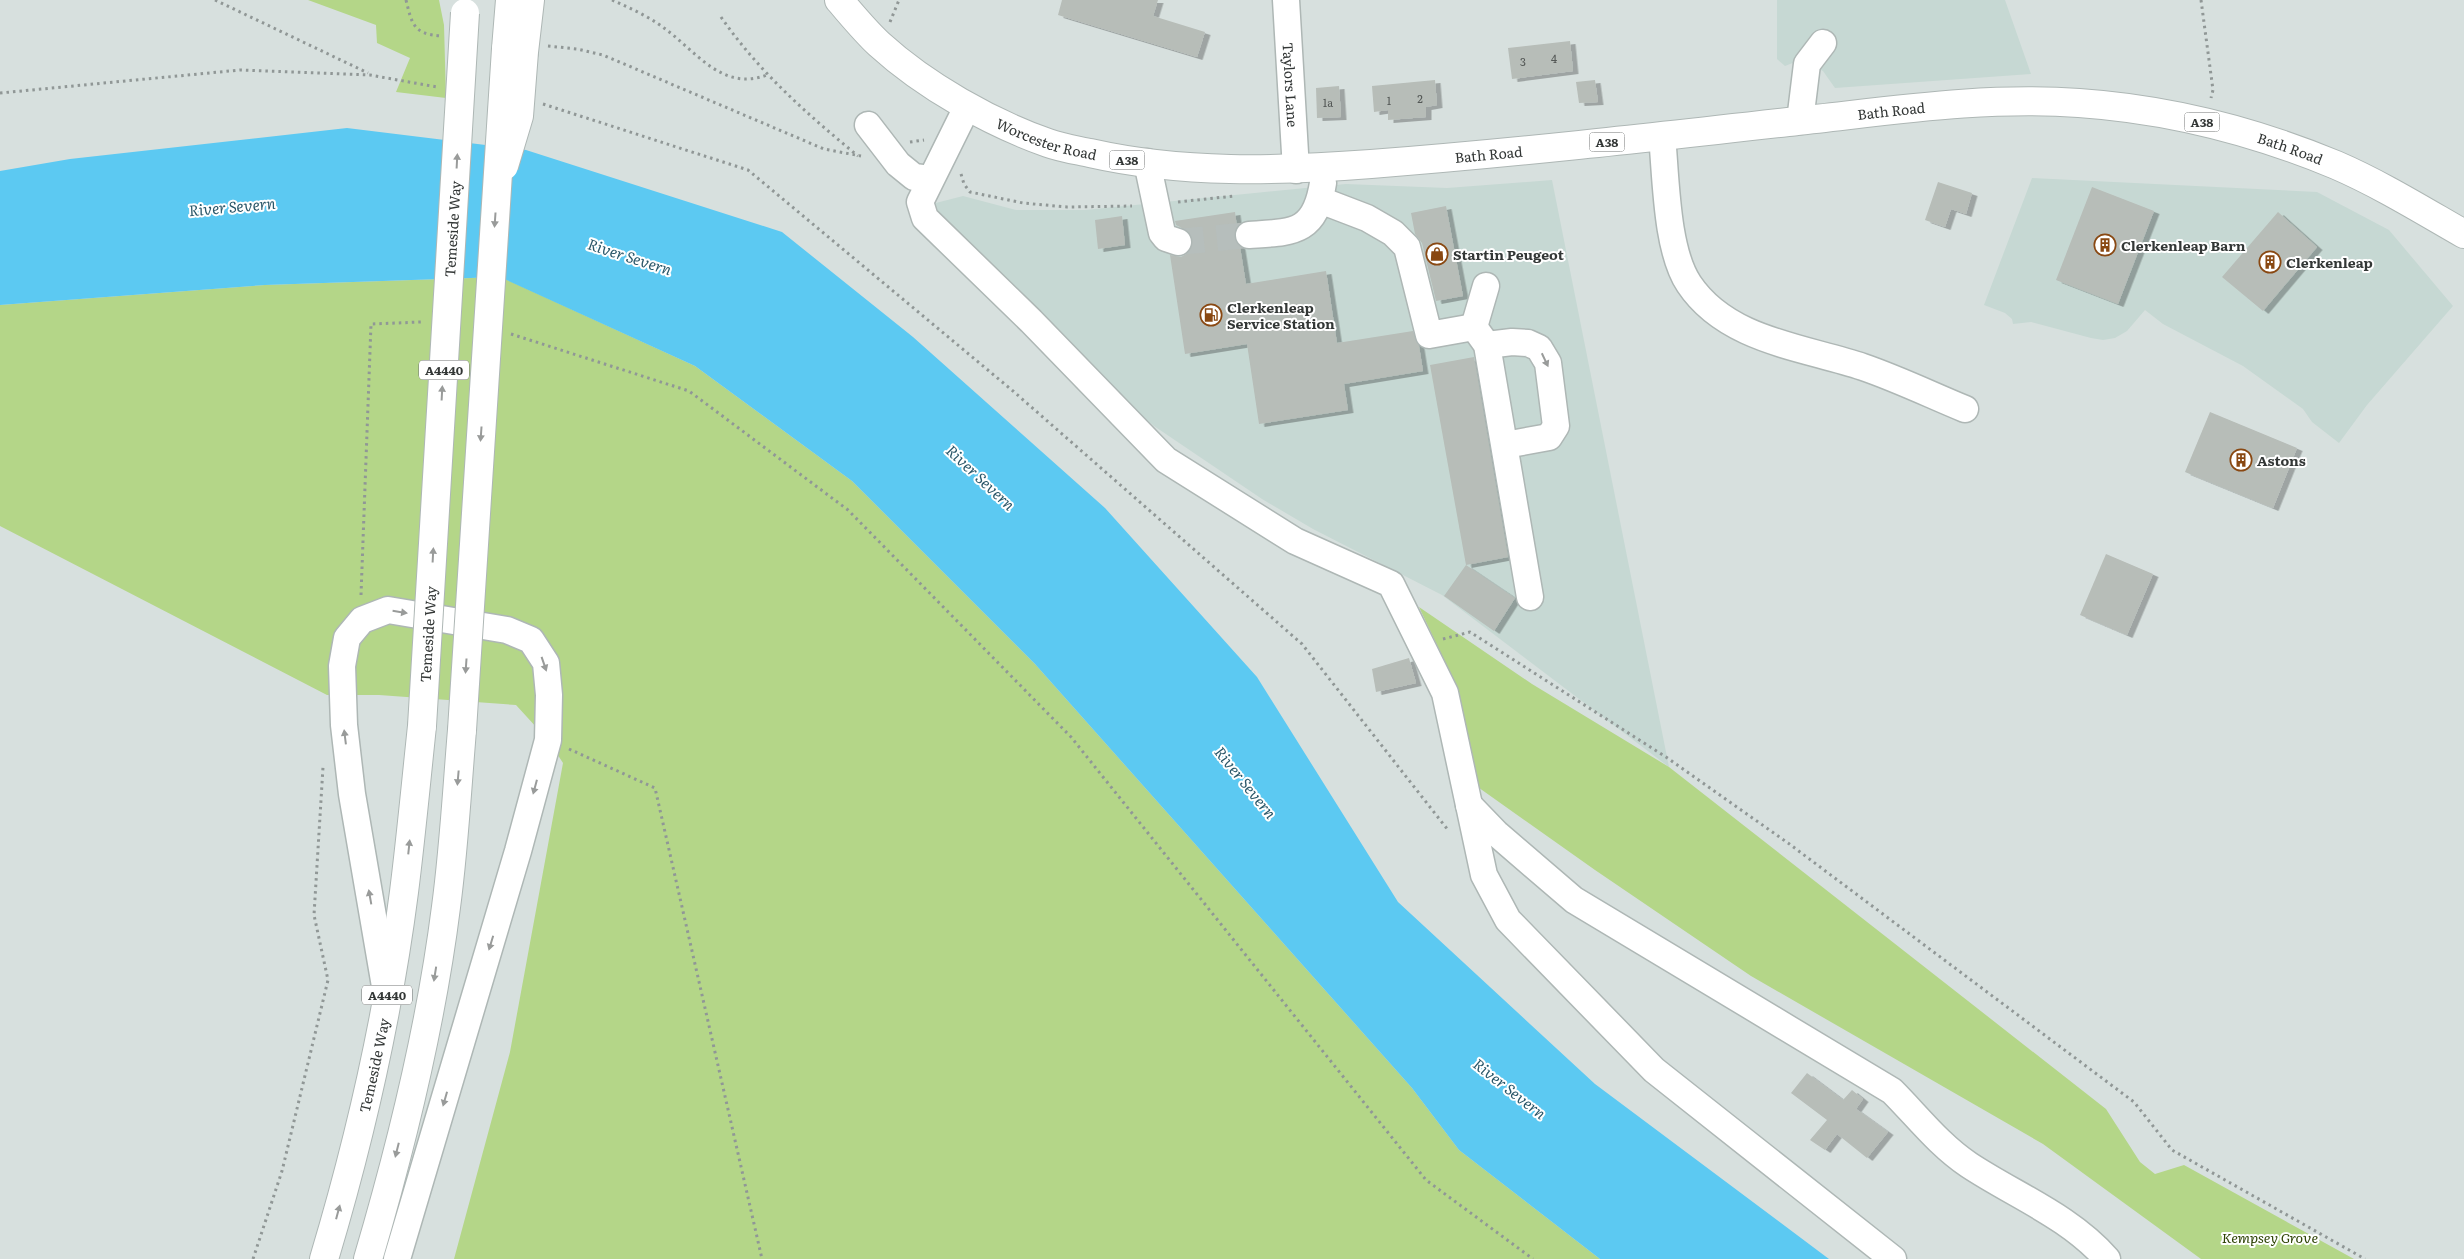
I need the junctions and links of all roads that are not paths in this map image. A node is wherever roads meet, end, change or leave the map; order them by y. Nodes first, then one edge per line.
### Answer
1 (510, 0) edge
2 (530, 0) edge
3 (839, 0) edge
4 (1286, 0) edge
5 (466, 7) edge
6 (1823, 42) dead end
7 (515, 50) junction
8 (967, 107) junction
9 (1800, 121) junction
10 (868, 124) dead end
11 (1662, 136) junction
12 (1147, 162) junction
13 (1326, 167) junction
14 (1296, 170) junction
15 (930, 179) junction
16 (1320, 200) junction
17 (2464, 234) edge
18 (1249, 235) tunnel mouth
19 (1178, 242) dead end
20 (1486, 286) dead end
21 (1480, 336) junction
22 (1965, 408) dead end
23 (1506, 445) junction
24 (1530, 597) dead end
25 (1469, 805) junction
26 (387, 996) junction
27 (324, 1259) edge
28 (368, 1259) edge
29 (397, 1259) edge
30 (1893, 1259) edge
31 (2107, 1259) edge

1 - 7 main road, A4440
2 - 7 main road
3 - 8 main road, Worcester Road / A38
4 - 14 street, Taylors Lane
26 -> 5 main road, Temeside Way / A4440, bridge
6 - 9 street
7 -> 28 main road, A4440, bridge
8 - 12 main road, Worcester Road / A38
8 - 15 street
9 - 11 main road, Bath Road / A38
9 - 17 main road, Bath Road / A38
10 - 15 street
11 - 13 main road, Bath Road / A38
11 - 22 street
12 - 14 main road, Worcester Road / A38
12 - 19 street
13 - 14 main road, Bath Road / A38
13 - 16 street
15 - 25 street
16 - 18 street
16 - 21 street
20 - 21 street
21 - 23 street
21 -> 23 street
23 - 24 street
25 - 30 street
25 - 31 street
27 -> 26 main road, Temeside Way / A4440
26 -> 29 street

